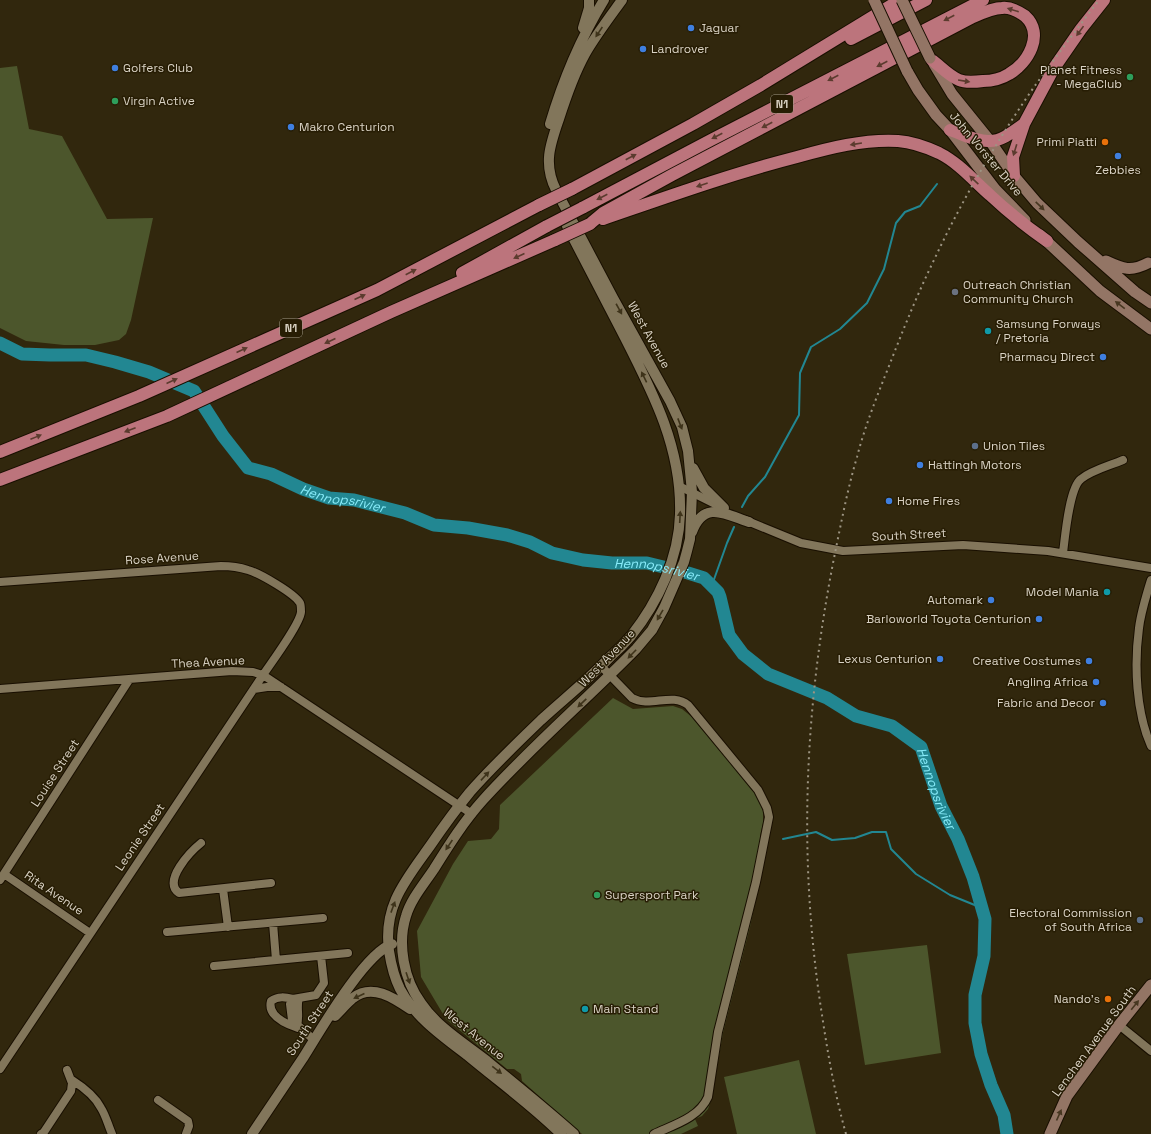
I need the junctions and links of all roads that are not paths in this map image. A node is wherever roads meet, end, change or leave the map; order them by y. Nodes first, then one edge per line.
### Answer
1 (589, 0) edge
2 (604, 0) edge
3 (620, 0) edge
4 (874, 0) edge
5 (901, 0) edge
6 (926, 0) edge
7 (983, 0) edge
8 (1104, 0) edge
9 (578, 48) junction
10 (931, 59) junction
11 (761, 85) junction
12 (1024, 124) junction
13 (950, 130) junction
14 (990, 142) junction
15 (1014, 176) junction
16 (590, 223) junction
17 (1047, 241) junction
18 (1096, 257) junction
19 (1148, 263) dead end
20 (1151, 303) edge
21 (391, 312) junction
22 (1151, 328) edge
23 (0, 452) edge
24 (689, 459) junction
25 (1123, 460) dead end
26 (0, 480) edge
27 (679, 486) junction
28 (692, 492) junction
29 (724, 508) junction
30 (749, 522) junction
31 (690, 539) junction
32 (1062, 553) junction
33 (1150, 568) edge
34 (1151, 580) edge
35 (0, 582) edge
36 (300, 618) joint
37 (601, 666) junction
38 (263, 675) junction
39 (610, 675) junction
40 (129, 680) junction
41 (282, 688) junction
42 (0, 689) edge
43 (254, 689) junction
44 (1151, 713) edge
45 (1142, 715) junction
46 (1151, 746) edge
47 (459, 805) junction
48 (472, 814) junction
49 (201, 843) dead end
50 (2, 877) edge
51 (271, 883) dead end
52 (223, 889) junction
53 (323, 918) dead end
54 (273, 923) junction
55 (228, 927) junction
56 (167, 932) dead end
57 (90, 933) junction
58 (402, 940) junction
59 (388, 945) junction
60 (348, 953) dead end
61 (321, 956) junction
62 (276, 960) junction
63 (214, 966) dead end
64 (1151, 985) edge
65 (296, 998) junction
66 (418, 1015) junction
67 (1119, 1025) junction
68 (300, 1028) junction
69 (321, 1029) junction
70 (314, 1040) junction
71 (1151, 1050) edge
72 (0, 1069) edge
73 (68, 1070) dead end
74 (72, 1080) junction
75 (158, 1100) dead end
76 (44, 1134) edge
77 (112, 1134) edge
78 (186, 1134) edge
79 (252, 1134) edge
80 (561, 1134) edge
81 (574, 1134) edge
82 (654, 1134) edge
83 (1050, 1134) edge

1 - 9 street
2 - 9 street, West Avenue
3 -> 24 street, West Avenue
4 - 13 main road, John Vorster Drive, bridge
5 - 10 main road, John Vorster Drive, bridge
5 - 11 highway
6 - 11 highway, N1
7 -> 21 highway, N1, bridge
8 -> 12 highway
27 -> 9 street, West Avenue
10 - 14 main road, John Vorster Drive
10 -> 16 highway
23 -> 11 highway, N1, bridge
12 - 14 highway
12 -> 15 highway
13 - 14 highway
13 - 17 main road, John Vorster Drive
14 - 15 main road, John Vorster Drive
15 -> 18 main road, John Vorster Drive
17 -> 16 highway
16 -> 21 highway, bridge
22 -> 17 main road, John Vorster Drive
18 - 19 main road
18 - 20 main road, John Vorster Drive
21 -> 26 highway, N1
24 - 28 street, West Avenue
24 - 29 street
25 - 32 street
27 - 28 street, South Street
37 -> 27 street, West Avenue
28 - 29 street, South Street
28 - 31 street, West Avenue
29 - 30 street, South Street
30 - 31 street
30 - 32 street, South Street
31 -> 39 street, West Avenue
32 - 33 street, South Street
34 - 45 street
35 - 36 street, Rose Avenue
36 - 38 street, Leonie Street
37 - 39 street
47 -> 37 street, West Avenue
38 - 40 street, Thea Avenue
38 - 41 street, Thea Avenue
38 - 43 street, Leonie Street
39 -> 48 street, West Avenue
39 - 82 street
40 - 42 street, Thea Avenue
40 - 50 street, Louise Street
41 - 43 street
41 - 47 street, Thea Avenue
43 - 57 street, Leonie Street
44 - 45 street
45 - 46 street
47 - 48 street, Thea Avenue
59 -> 47 street, West Avenue
48 -> 58 street, West Avenue
49 - 52 street
50 - 57 street, Rita Avenue
51 - 52 street
52 - 55 street
53 - 54 street
54 - 55 street
54 - 62 street
55 - 56 street
57 - 72 street, Leonie Street
58 - 59 street, South Street
58 -> 81 street, West Avenue
59 - 66 street, West Avenue
59 - 69 street, South Street
60 - 61 street
61 - 62 street
61 - 65 street
62 - 63 street
67 -> 64 main road, Lenchen Avenue South
65 - 68 street
65 - 68 street
66 -> 69 street
66 - 80 street, West Avenue
67 - 71 street
83 -> 67 main road, Lenchen Avenue South
68 - 70 street
69 - 70 street, South Street
70 - 79 street, South Street
73 - 74 street
74 - 76 street
74 - 77 street
75 - 78 street

